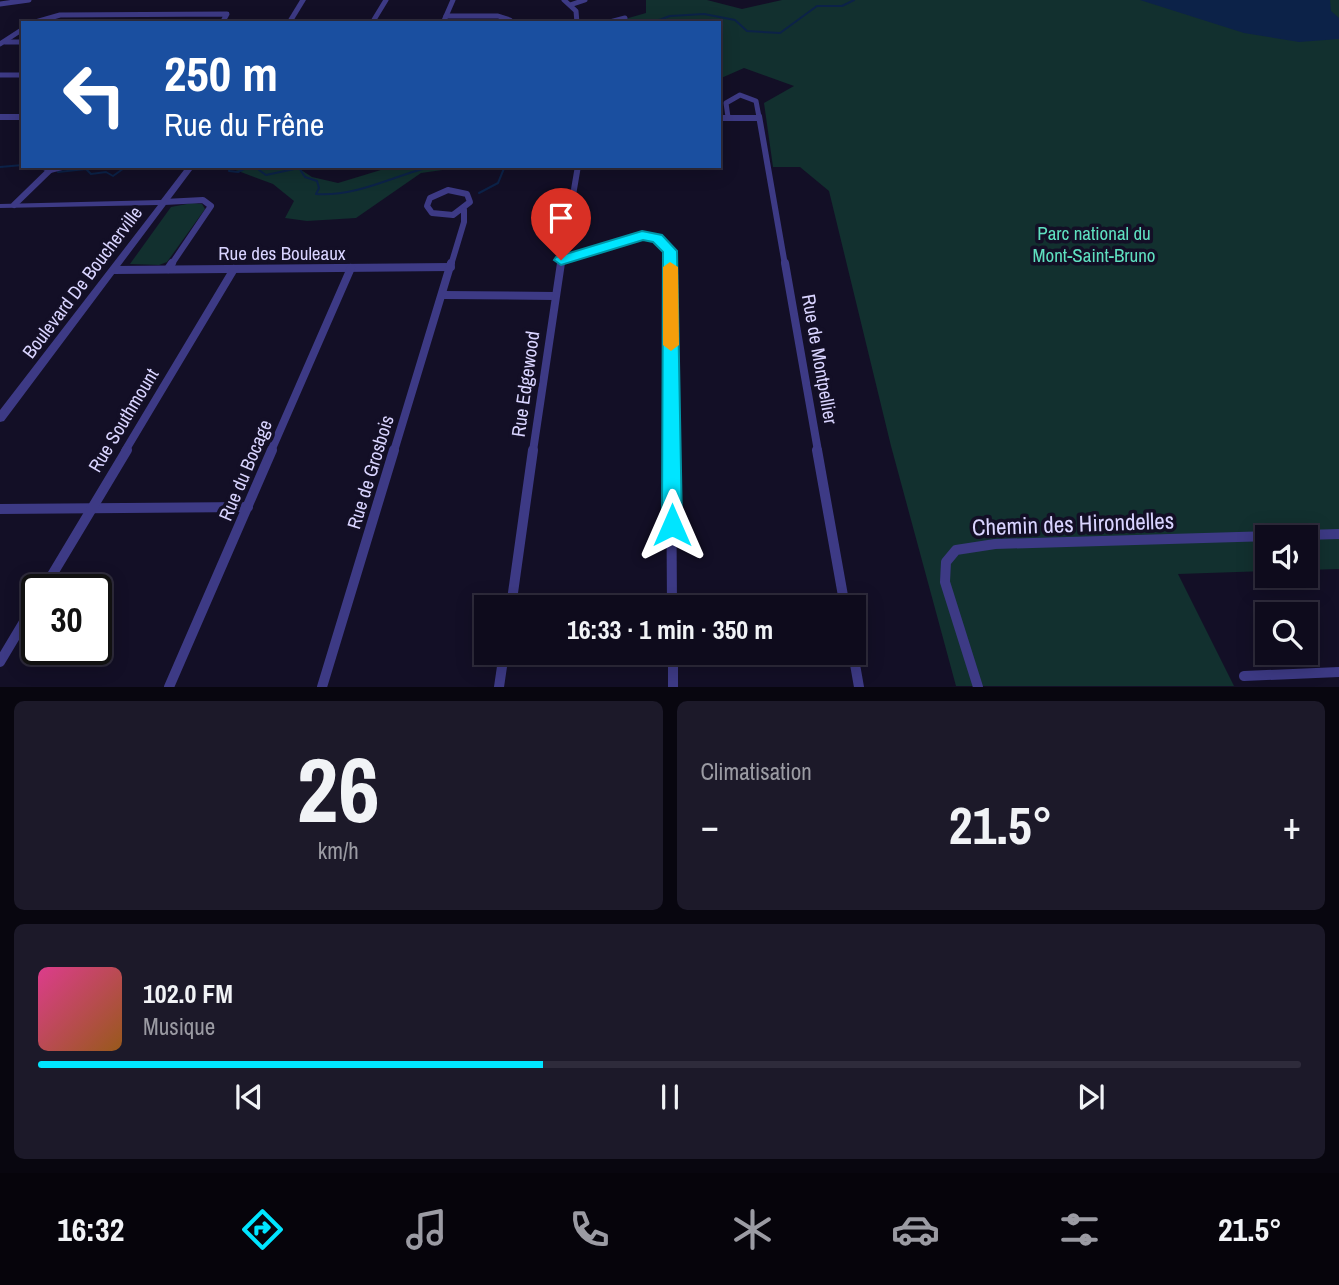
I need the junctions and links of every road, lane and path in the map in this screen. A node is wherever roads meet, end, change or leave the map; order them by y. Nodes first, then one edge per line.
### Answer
1 (29, 0) edge
2 (303, 0) edge
3 (386, 0) edge
4 (453, 0) edge
5 (564, 0) edge
6 (585, 0) edge
7 (0, 4) edge
8 (570, 5) junction
9 (161, 14) junction
10 (446, 16) junction
11 (625, 18) dead end
12 (39, 21) edge
13 (154, 21) edge
14 (223, 21) edge
15 (290, 21) edge
16 (373, 21) edge
17 (444, 21) edge
18 (510, 21) edge
19 (577, 21) edge
20 (614, 21) edge
21 (21, 30) edge
22 (1, 42) edge
23 (21, 42) edge
24 (0, 75) edge
25 (21, 75) edge
26 (0, 117) edge
27 (21, 117) edge
28 (728, 117) junction
29 (721, 118) edge
30 (757, 118) junction
31 (46, 168) edge
32 (58, 168) edge
33 (189, 168) edge
34 (578, 168) edge
35 (50, 170) junction
36 (164, 201) junction
37 (14, 205) junction
38 (0, 206) edge
39 (464, 210) junction
40 (561, 260) junction
41 (451, 267) junction
42 (351, 268) junction
43 (168, 269) junction
44 (234, 269) junction
45 (114, 270) junction
46 (443, 295) junction
47 (555, 296) junction
48 (0, 418) edge
49 (248, 507) junction
50 (0, 509) edge
51 (91, 509) junction
52 (1339, 534) edge
53 (52, 574) edge
54 (513, 595) edge
55 (672, 595) edge
56 (843, 595) edge
57 (21, 627) edge
58 (0, 662) edge
59 (502, 665) edge
60 (673, 665) edge
61 (855, 665) edge
62 (1339, 672) edge
63 (1244, 676) dead end
64 (169, 687) edge
65 (322, 687) edge
66 (499, 687) edge
67 (673, 687) edge
68 (859, 687) edge
69 (978, 687) edge

1 - 7 street
2 - 15 street
3 - 16 street
4 - 10 street
5 - 8 street
6 - 8 street
8 - 19 street
9 - 12 street
9 - 13 street
9 - 14 street
10 - 17 street
10 - 18 street
11 - 20 street
21 - 22 street
22 - 23 street
24 - 25 street
26 - 27 street
28 - 29 street
28 - 30 street
28 - 30 street
30 - 56 street, Rue de Montpellier
31 - 35 street
32 - 35 street
33 - 36 street, Boulevard De Boucherville
34 - 40 street, Rue Edgewood
35 - 37 street
36 - 37 street
36 - 43 street
36 - 45 street, Boulevard De Boucherville
37 - 38 street
39 - 39 street
39 - 41 street, Rue de Grosbois
40 - 47 street, Rue Edgewood
40 - 55 street
41 - 42 street, Rue des Bouleaux
41 - 46 street, Rue de Grosbois
42 - 44 street, Rue des Bouleaux
42 - 49 street, Rue du Bocage
43 - 44 street, Rue des Bouleaux
43 - 45 street, Rue des Bouleaux
44 - 51 street, Rue Southmount
45 - 48 street, Boulevard De Boucherville
46 - 47 street
46 - 65 street, Rue de Grosbois
47 - 54 street, Rue Edgewood
49 - 51 street
49 - 64 street, Rue du Bocage
50 - 51 street
51 - 53 street, Rue Southmount
52 - 69 street, Chemin des Hirondelles
57 - 58 street
59 - 66 street
60 - 67 street
61 - 68 street
62 - 63 street

